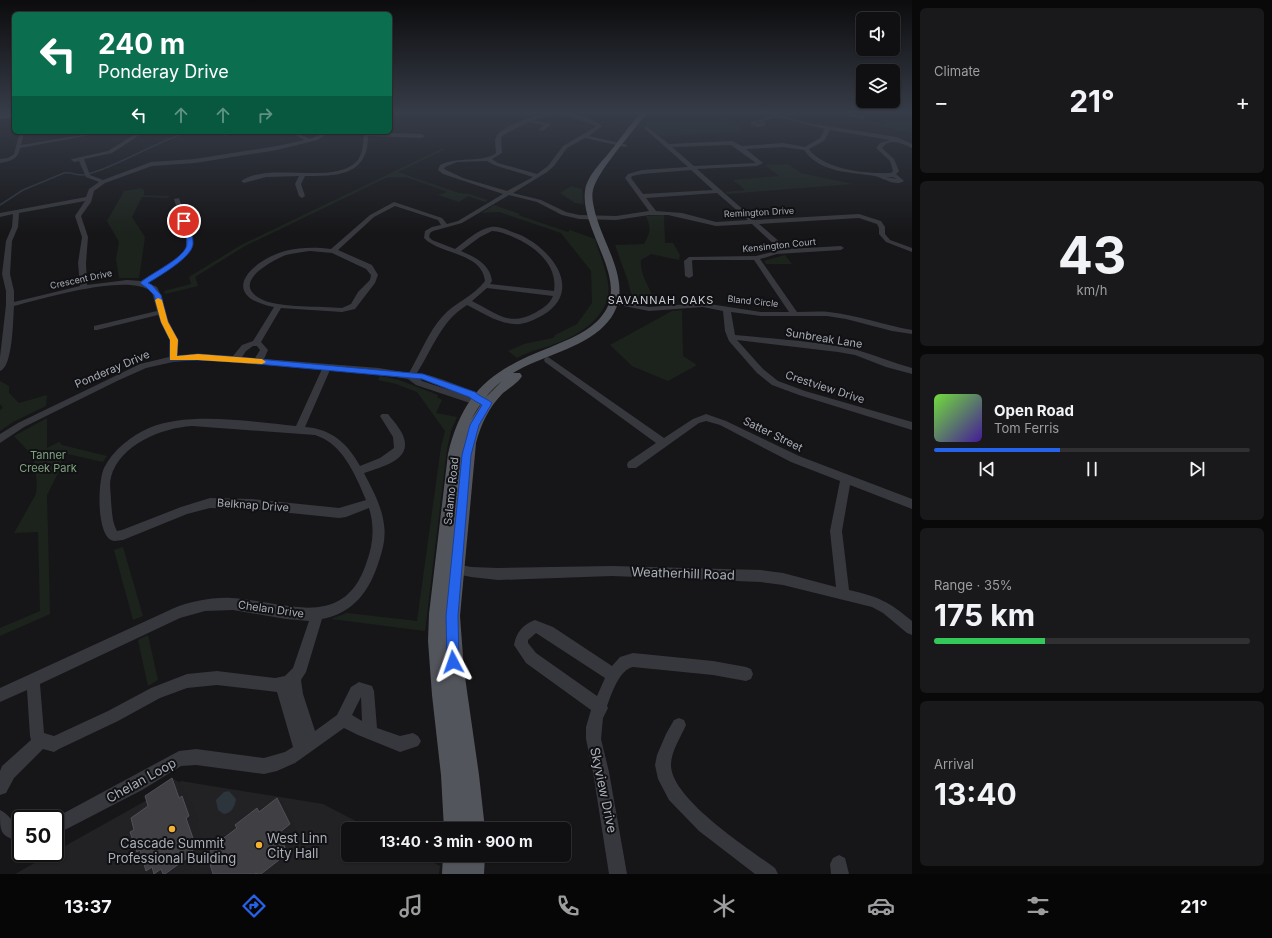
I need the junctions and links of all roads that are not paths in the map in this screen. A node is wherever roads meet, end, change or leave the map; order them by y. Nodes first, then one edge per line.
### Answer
1 (17, 153) edge
2 (104, 153) edge
3 (247, 153) edge
4 (363, 153) edge
5 (499, 153) edge
6 (561, 153) edge
7 (617, 153) edge
8 (675, 153) edge
9 (747, 153) edge
10 (809, 153) edge
11 (883, 153) edge
12 (81, 159) junction
13 (488, 159) junction
14 (74, 160) dead end
15 (0, 161) edge
16 (692, 168) junction
17 (893, 174) junction
18 (302, 175) junction
19 (536, 176) junction
20 (879, 176) junction
21 (244, 181) dead end
22 (103, 182) junction
23 (719, 192) junction
24 (508, 193) junction
25 (302, 196) dead end
26 (642, 196) junction
27 (89, 198) junction
28 (177, 199) dead end
29 (16, 212) junction
30 (654, 213) junction
31 (0, 215) edge
32 (597, 218) junction
33 (753, 221) junction
34 (444, 226) junction
35 (841, 248) dead end
36 (912, 250) edge
37 (333, 251) junction
38 (786, 251) junction
39 (455, 252) junction
40 (756, 258) junction
41 (689, 276) dead end
42 (143, 283) junction
43 (487, 286) junction
44 (84, 288) junction
45 (557, 294) junction
46 (467, 302) junction
47 (618, 303) junction
48 (10, 305) junction
49 (279, 306) junction
50 (727, 308) junction
51 (161, 312) junction
52 (795, 314) junction
53 (96, 328) dead end
54 (912, 332) edge
55 (731, 337) junction
56 (256, 343) junction
57 (173, 359) junction
58 (236, 359) junction
59 (548, 360) junction
60 (258, 361) junction
61 (327, 367) junction
62 (0, 368) edge
63 (912, 371) edge
64 (412, 376) junction
65 (482, 401) junction
66 (385, 416) dead end
67 (912, 426) edge
68 (299, 430) junction
69 (0, 440) edge
70 (663, 443) junction
71 (632, 465) dead end
72 (358, 471) junction
73 (846, 479) junction
74 (372, 502) junction
75 (912, 504) edge
76 (114, 536) joint
77 (450, 568) junction
78 (844, 594) junction
79 (318, 615) junction
80 (912, 629) edge
81 (746, 674) dead end
82 (613, 675) junction
83 (294, 677) junction
84 (33, 680) junction
85 (282, 685) junction
86 (0, 695) edge
87 (601, 708) junction
88 (342, 720) junction
89 (679, 725) dead end
90 (368, 731) junction
91 (40, 741) junction
92 (413, 741) dead end
93 (306, 746) junction
94 (0, 787) edge
95 (0, 818) edge
96 (64, 822) edge
97 (455, 822) edge
98 (473, 822) edge
99 (12, 832) edge
100 (454, 862) edge
101 (474, 862) edge
102 (453, 874) edge
103 (473, 874) edge
104 (618, 874) edge
105 (769, 874) edge

1 - 15 street
2 - 12 street
3 - 22 street
4 - 18 street
5 - 13 street
6 - 19 street
7 - 32 main road, Salamo Road
8 - 16 street
9 - 16 street
10 - 20 street
11 - 17 street
12 - 14 street
12 - 22 street
13 - 19 street
13 - 24 street, Remington Drive
16 - 23 street
16 - 26 street
17 - 20 street
17 - 20 street
18 - 21 street
18 - 25 street
19 - 24 street
22 - 27 street
23 - 26 street
23 - 33 street
24 - 32 street, Remington Drive
24 - 34 street
26 - 30 street
27 - 29 street
27 - 44 street
28 - 42 street
29 - 31 street
29 - 48 street
30 - 32 street, Remington Drive
30 - 33 street, Remington Drive
32 - 47 main road, Salamo Road
33 - 36 street, Remington Drive
33 - 38 street
34 - 37 street
34 - 39 street
35 - 38 street, Kensington Court
37 - 49 street
37 - 49 street
38 - 40 street, Kensington Court
39 - 43 street
39 - 45 street
40 - 41 street, Kensington Court
40 - 52 street
42 - 44 street, Crescent Drive
42 - 51 street
43 - 45 street
43 - 46 street
44 - 48 street, Crescent Drive
45 - 46 street
46 - 64 street
47 - 50 street, Bland Circle
47 - 59 main road, Salamo Road
47 - 65 main road, Salamo Road
48 - 62 street
49 - 56 street
50 - 52 street, Bland Circle
50 - 55 street, Crestview Drive
51 - 53 street
51 - 57 street
52 - 54 street, Bland Circle
55 - 63 street, Sunbreak Lane
55 - 67 street, Crestview Drive
56 - 58 street
56 - 60 street
57 - 58 street, Ponderay Drive
57 - 69 street, Ponderay Drive
58 - 60 street, Ponderay Drive
59 - 65 main road, Salamo Road
59 - 70 street
60 - 61 street, Ponderay Drive
61 - 64 street, Ponderay Drive
61 - 68 street
64 - 65 street, Ponderay Drive
65 - 77 main road, Salamo Road
66 - 72 street
68 - 72 street, Chelan Drive
68 - 76 street, Chelan Drive
70 - 71 street, Satter Street
70 - 73 street, Satter Street
72 - 74 street, Chelan Drive
73 - 75 street, Satter Street
73 - 78 street
74 - 76 street, Belknap Drive
74 - 79 street, Chelan Drive
77 - 78 street, Weatherhill Road
77 - 97 main road, Salamo Road
77 - 98 main road, Salamo Road
78 - 80 street, Weatherhill Road
79 - 83 street
79 - 84 street, Chelan Drive
81 - 82 street, Skyview Drive
82 - 87 street, Skyview Drive
82 - 87 street
83 - 85 street
83 - 93 street
84 - 86 street, Chelan Drive
84 - 91 street
85 - 91 street
85 - 93 street
87 - 104 street, Skyview Drive
88 - 90 street
88 - 90 street, Chelan Loop
88 - 93 street, Chelan Loop
89 - 105 street
90 - 92 street
91 - 94 street
93 - 96 street, Chelan Loop
95 - 99 street
100 - 102 main road
101 - 103 main road

